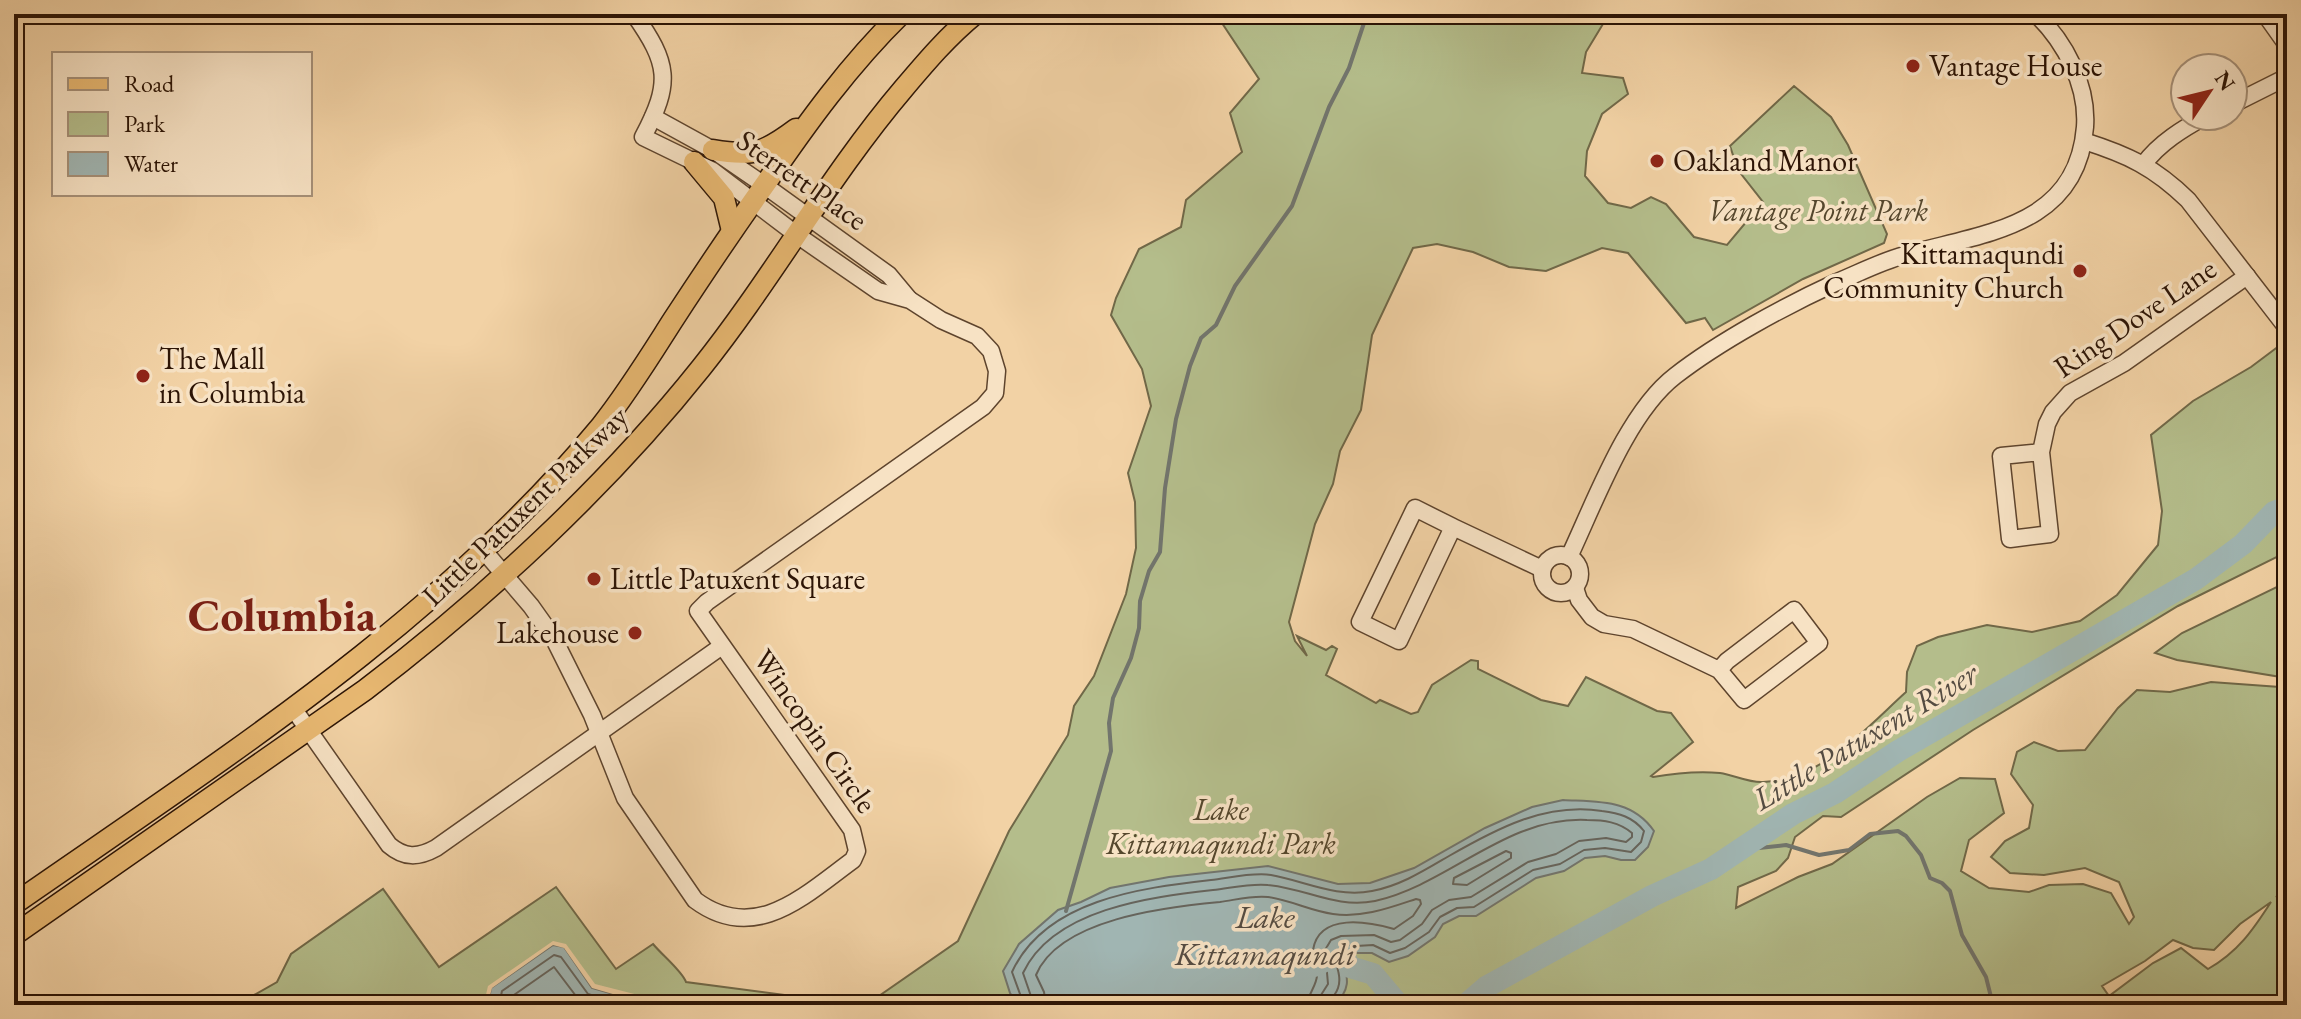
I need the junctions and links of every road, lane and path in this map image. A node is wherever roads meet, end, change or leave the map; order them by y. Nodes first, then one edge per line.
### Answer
1 (634, 14) edge
2 (901, 14) edge
3 (975, 14) edge
4 (2036, 14) edge
5 (2265, 14) edge
6 (2287, 45) edge
7 (2287, 77) edge
8 (2249, 96) edge
9 (653, 117) junction
10 (809, 120) junction
11 (2181, 132) edge
12 (2084, 141) junction
13 (713, 150) junction
14 (694, 162) junction
15 (2144, 164) junction
16 (759, 193) junction
17 (802, 227) junction
18 (732, 231) junction
19 (2247, 276) junction
20 (2287, 328) edge
21 (997, 382) joint
22 (2041, 452) junction
23 (1453, 527) junction
24 (484, 551) junction
25 (1569, 557) junction
26 (1542, 569) junction
27 (504, 574) junction
28 (1575, 588) junction
29 (722, 646) junction
30 (1719, 670) junction
31 (293, 708) junction
32 (309, 730) junction
33 (597, 732) junction
34 (14, 904) edge
35 (14, 935) edge

1 - 9 street
2 - 10 main road, Little Patuxent Parkway
3 - 17 main road, Little Patuxent Parkway
4 - 12 street
5 - 6 street
7 - 8 street
9 - 13 street, Sterrett Place
9 - 14 street, Sterrett Place
10 - 13 main road
10 - 16 main road, Little Patuxent Parkway
11 - 15 street
12 - 15 street
12 - 25 street
13 - 16 street, Sterrett Place
14 - 16 street, Sterrett Place
14 - 18 main road
15 - 19 street
16 - 17 street, Sterrett Place
16 - 18 main road, Little Patuxent Parkway
17 - 21 street, Sterrett Place
17 - 27 main road, Little Patuxent Parkway
18 - 24 main road, Little Patuxent Parkway
19 - 20 street
19 - 22 street, Ring Dove Lane
21 - 29 street, Wincopin Circle
22 - 22 street, Ring Dove Lane
23 - 23 street
23 - 26 street
24 - 27 street, Wincopin Circle
24 - 31 main road, Little Patuxent Parkway
25 - 26 street
25 - 28 street
26 - 28 street
27 - 32 main road, Little Patuxent Parkway
27 - 33 street, Wincopin Circle
28 - 30 street
29 - 33 street, Wincopin Circle
29 - 33 street, Wincopin Circle
30 - 30 street
31 - 32 street, Wincopin Circle
31 - 34 main road, Little Patuxent Parkway
32 - 33 street, Wincopin Circle
32 - 35 main road, Little Patuxent Parkway

